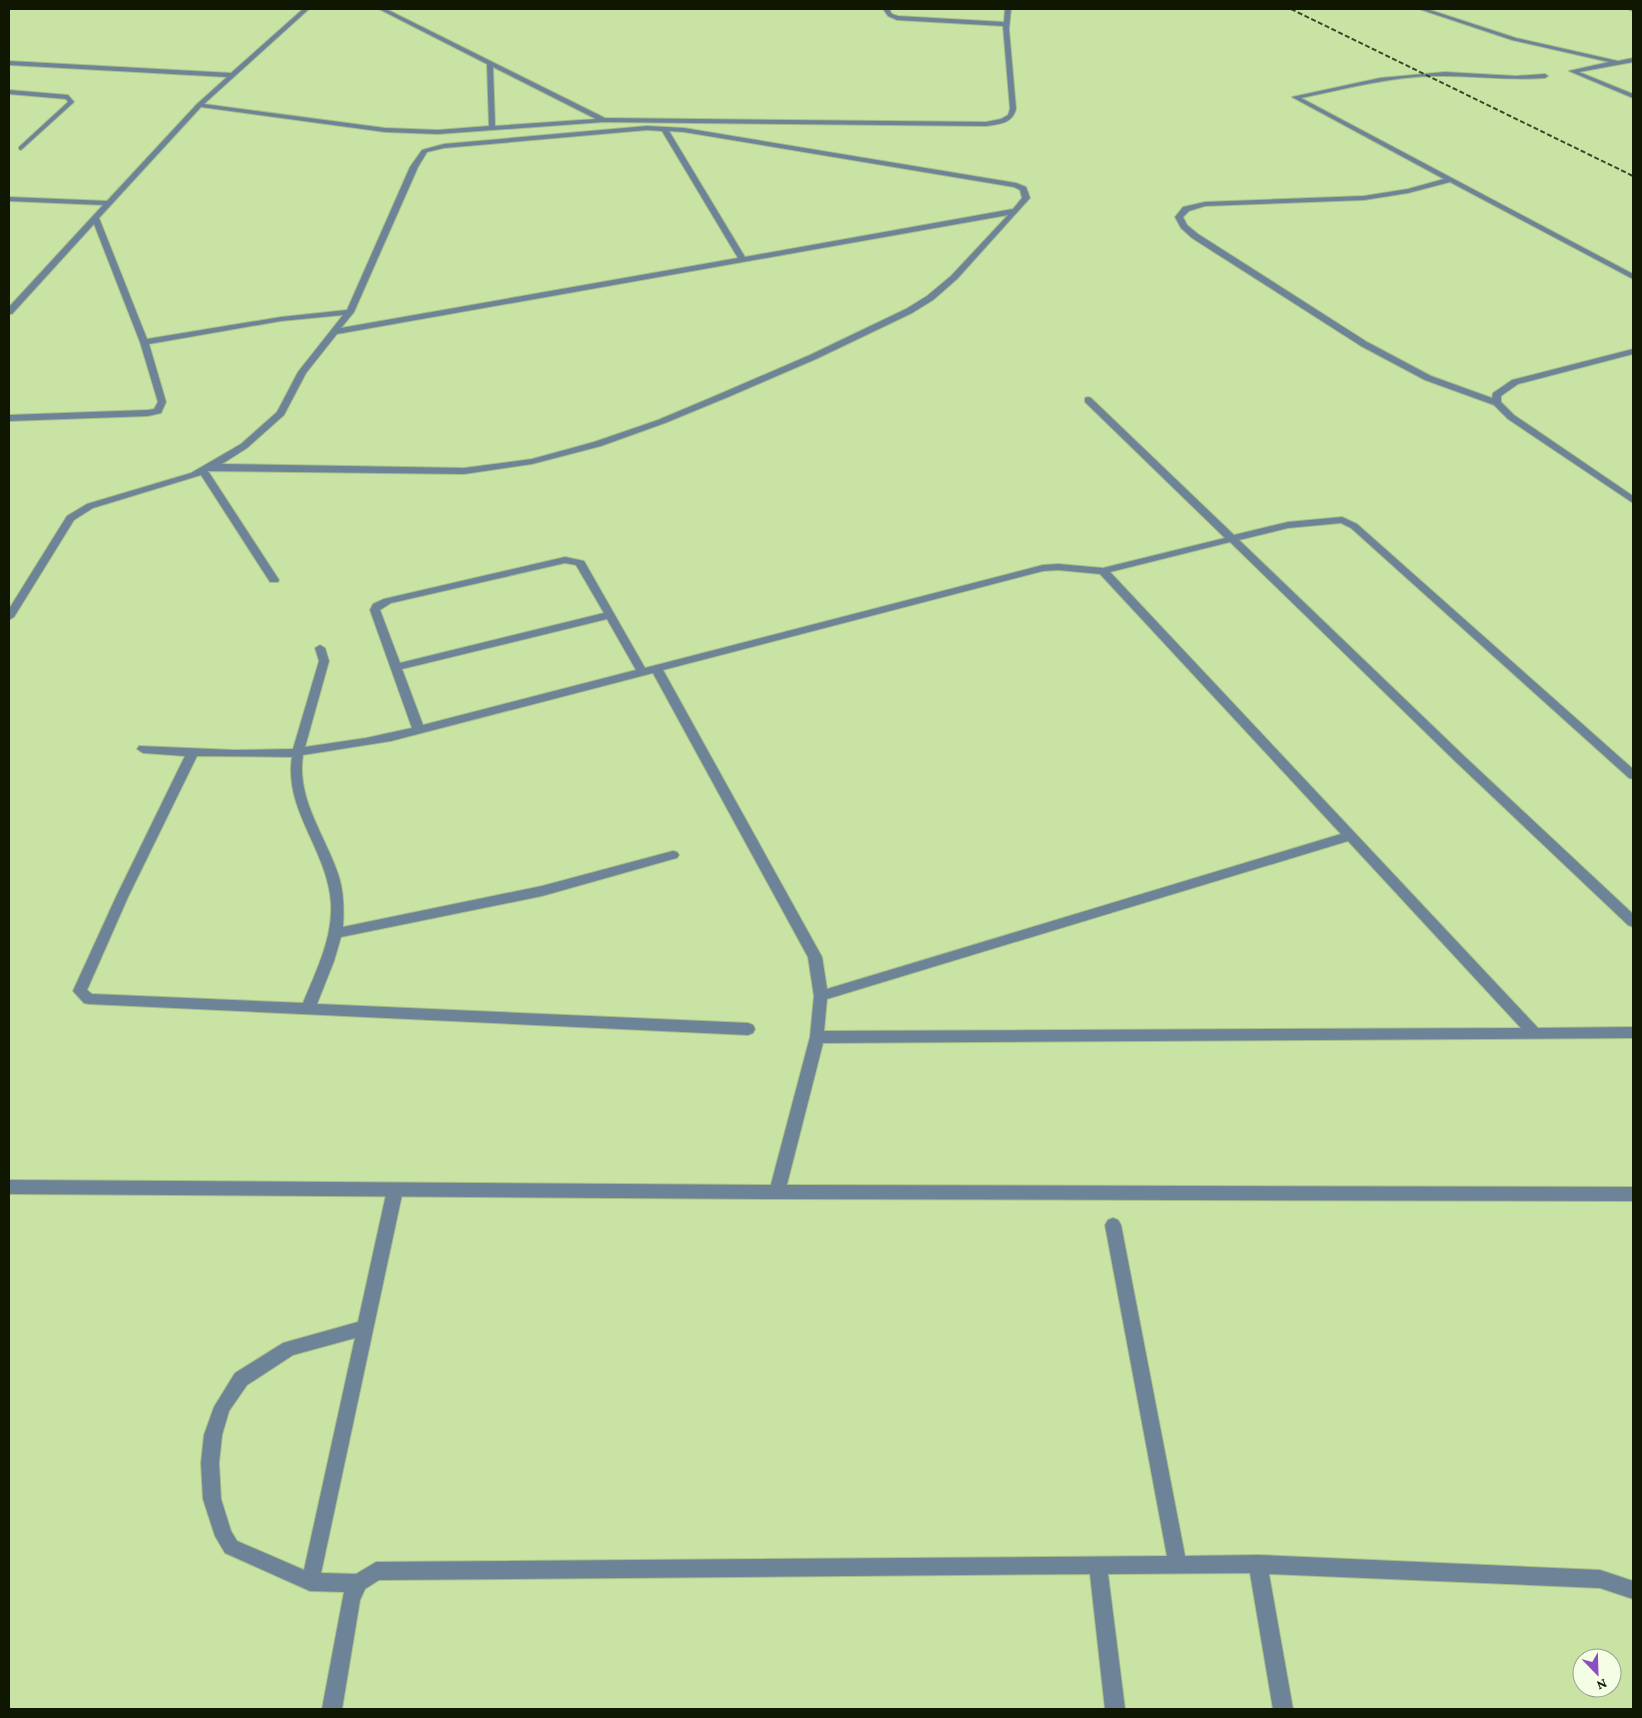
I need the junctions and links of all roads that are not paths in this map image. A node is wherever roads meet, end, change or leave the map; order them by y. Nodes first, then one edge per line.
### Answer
1 (306, 9) edge
2 (382, 9) edge
3 (886, 9) edge
4 (1008, 9) edge
5 (1422, 9) edge
6 (1006, 24) junction
7 (1633, 60) edge
8 (9, 62) edge
9 (490, 63) junction
10 (1620, 63) junction
11 (232, 76) junction
12 (1545, 76) dead end
13 (9, 92) edge
14 (1633, 96) edge
15 (200, 106) junction
16 (604, 120) junction
17 (492, 129) junction
18 (664, 129) junction
19 (20, 148) dead end
20 (1450, 180) junction
21 (9, 199) edge
22 (110, 203) junction
23 (1016, 211) junction
24 (96, 219) junction
25 (743, 260) junction
26 (1633, 278) edge
27 (9, 312) edge
28 (350, 312) junction
29 (335, 332) junction
30 (144, 342) junction
31 (1633, 351) edge
32 (1088, 400) dead end
33 (1497, 403) junction
34 (9, 418) edge
35 (206, 469) junction
36 (1633, 500) edge
37 (1231, 539) junction
38 (1103, 571) junction
39 (274, 580) dead end
40 (610, 615) junction
41 (9, 617) edge
42 (320, 648) dead end
43 (396, 667) junction
44 (657, 669) junction
45 (643, 673) junction
46 (419, 730) junction
47 (143, 749) dead end
48 (193, 752) junction
49 (298, 752) junction
50 (1633, 775) edge
51 (1350, 836) junction
52 (673, 855) dead end
53 (1633, 922) edge
54 (336, 933) junction
55 (821, 996) junction
56 (308, 1008) junction
57 (748, 1029) dead end
58 (1534, 1033) junction
59 (1633, 1033) edge
60 (817, 1037) junction
61 (9, 1188) edge
62 (394, 1190) junction
63 (777, 1192) junction
64 (1633, 1194) edge
65 (1113, 1225) dead end
66 (365, 1328) junction
67 (1258, 1564) junction
68 (1098, 1565) junction
69 (1178, 1565) junction
70 (310, 1582) junction
71 (359, 1583) junction
72 (1633, 1590) edge
73 (332, 1709) edge
74 (1115, 1709) edge
75 (1283, 1709) edge

1 - 11 street
2 - 9 street
3 - 6 street
4 - 6 street
5 - 10 street
6 - 16 street
7 - 10 street
8 - 11 street
9 - 16 street
9 - 17 street
10 - 14 street
11 - 15 street
12 - 20 street
13 - 19 street
15 - 17 street
15 - 22 street
16 - 17 street
18 - 23 street
18 - 25 street
18 - 28 street
20 - 26 street
20 - 33 street
21 - 22 street
22 - 24 street
23 - 25 street
23 - 35 street
24 - 27 street
24 - 30 street
25 - 29 street
28 - 29 street
28 - 30 street
29 - 35 street
30 - 34 street
31 - 33 street
32 - 37 street
33 - 36 street
35 - 39 street
35 - 41 street
37 - 38 street
37 - 50 street
37 - 53 street
38 - 44 street
38 - 51 street
40 - 43 street
40 - 43 street
40 - 45 street
42 - 49 street
43 - 46 street
44 - 45 street
44 - 55 street
45 - 46 street
46 - 49 street
47 - 48 street
48 - 49 street
48 - 56 street
49 - 54 street
51 - 55 street
51 - 58 street
52 - 54 street
54 - 56 street
55 - 60 street
56 - 57 street
58 - 59 street
58 - 60 street
60 - 63 street
61 - 62 street
62 - 63 street
62 - 66 street
63 - 64 street
65 - 69 street
66 - 70 street
66 - 70 street
67 - 69 street
67 - 72 street
67 - 75 street
68 - 69 street
68 - 71 street
68 - 74 street
70 - 71 street
71 - 73 street

